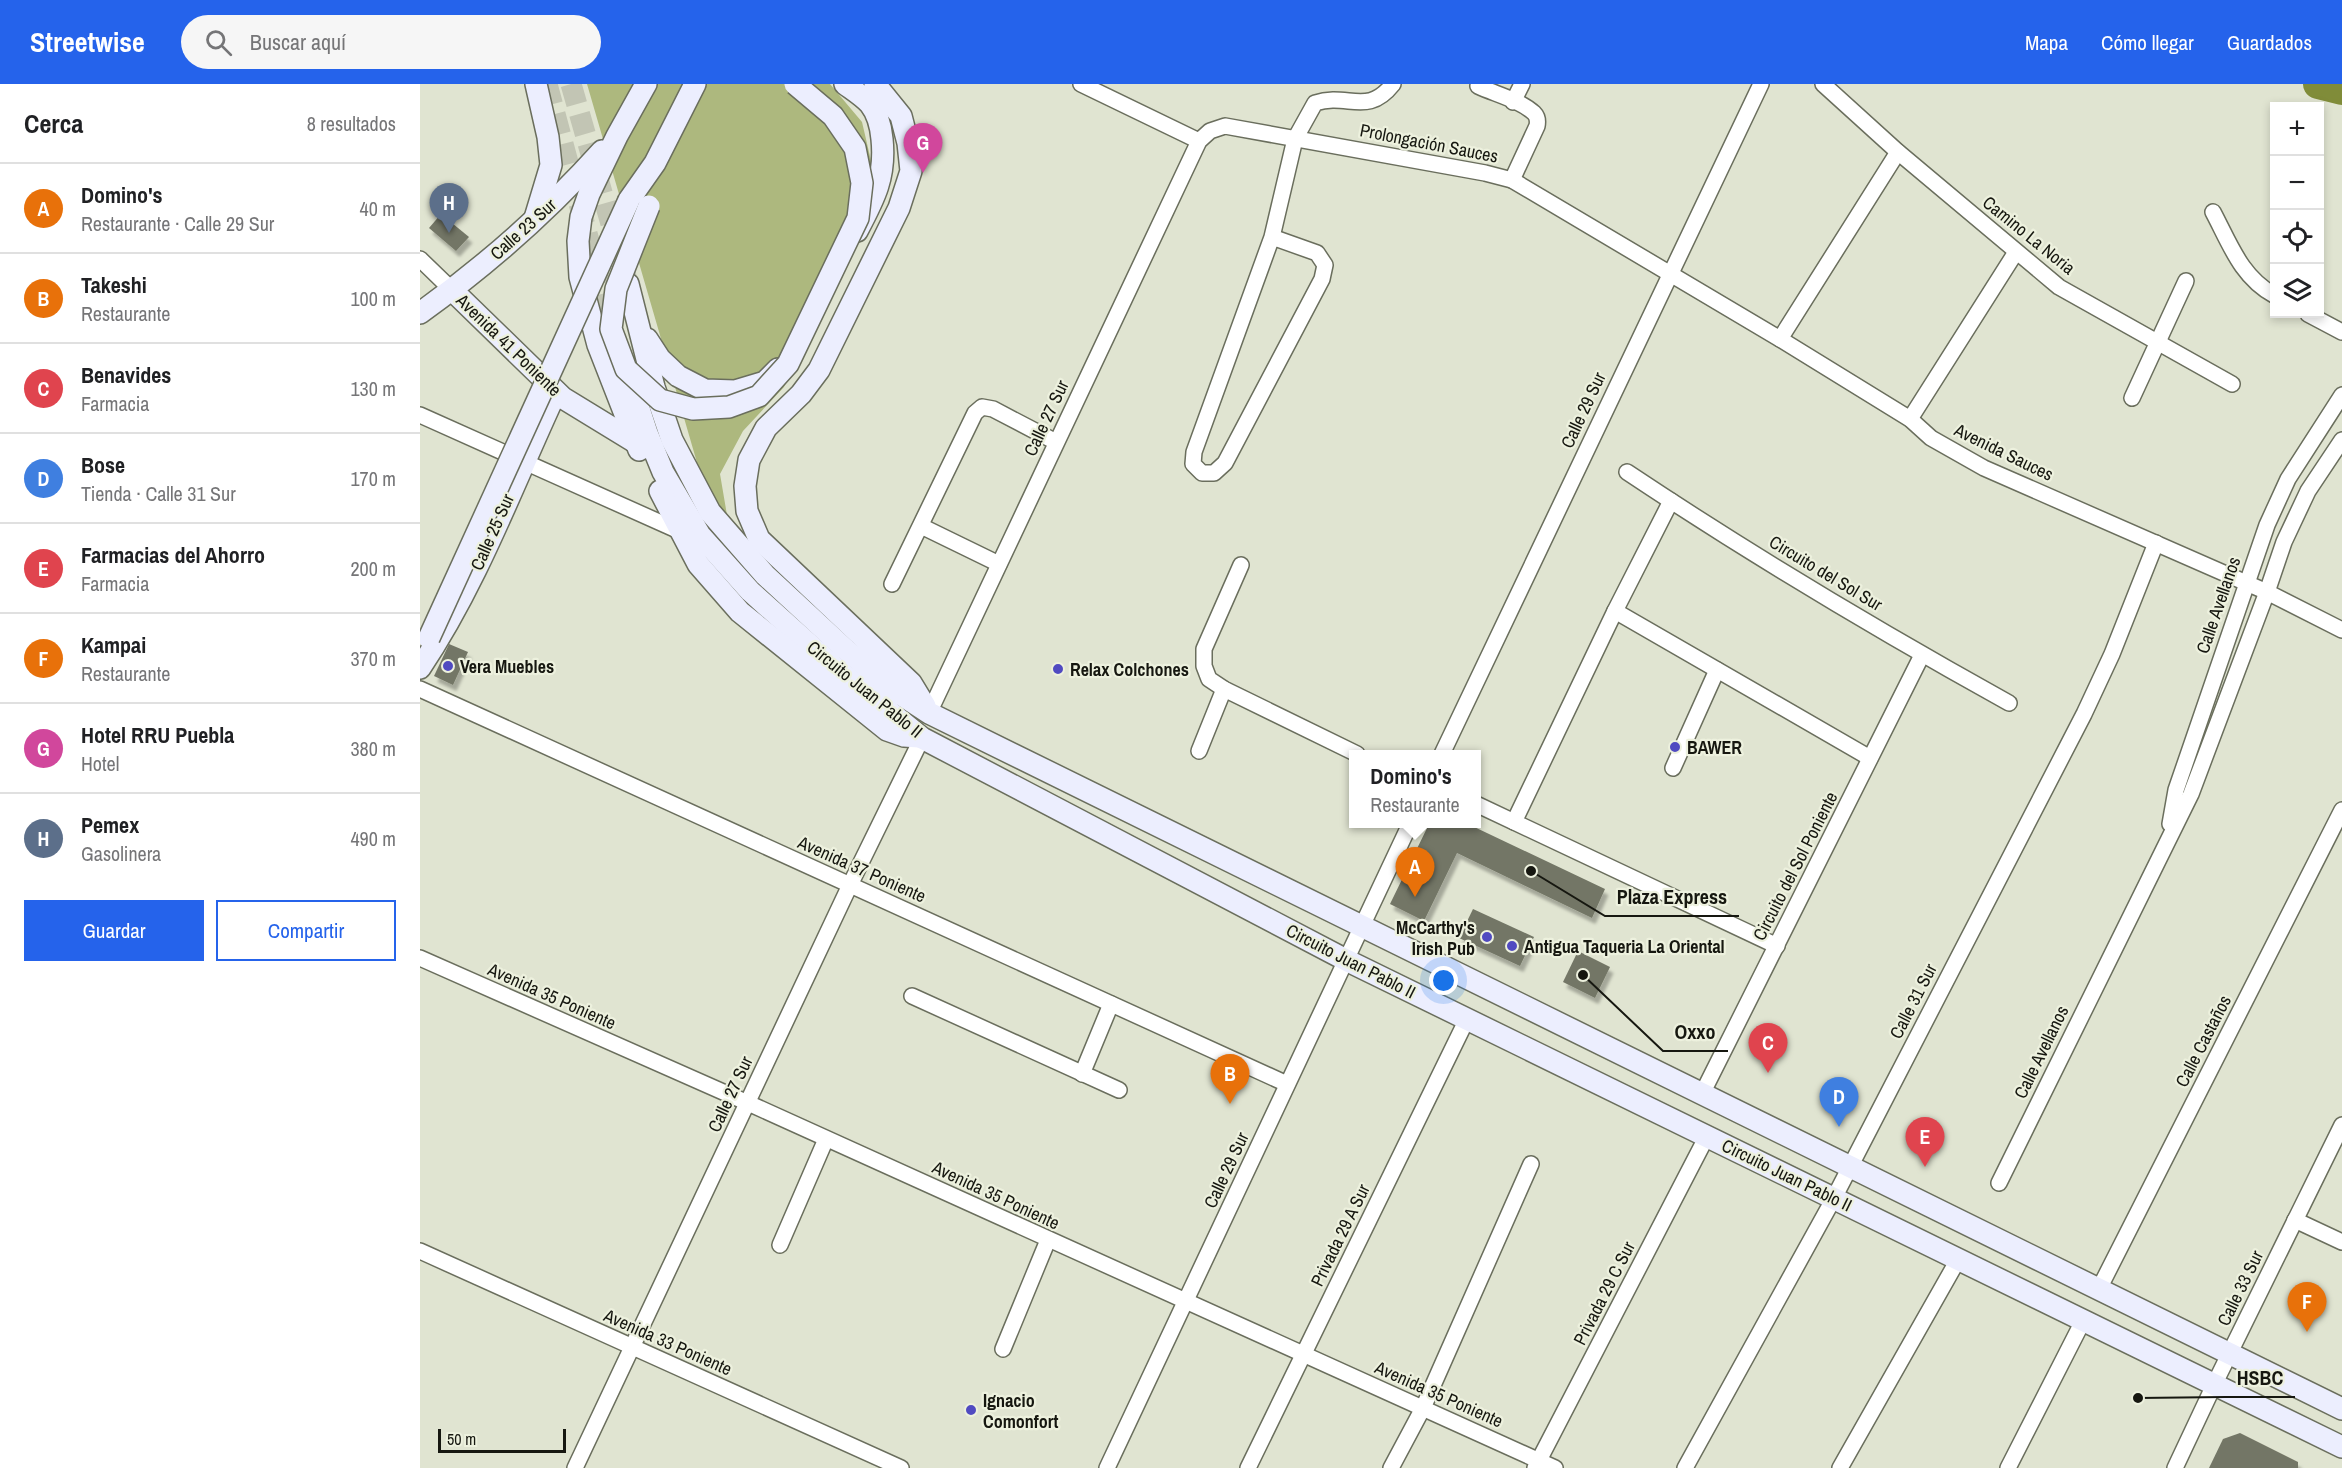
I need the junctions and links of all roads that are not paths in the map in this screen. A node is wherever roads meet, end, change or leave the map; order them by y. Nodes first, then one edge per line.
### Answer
1 (536, 84) edge
2 (646, 84) edge
3 (711, 84) edge
4 (795, 84) edge
5 (845, 84) edge
6 (875, 84) edge
7 (1081, 84) edge
8 (1393, 84) edge
9 (1522, 84) edge
10 (1761, 84) edge
11 (1823, 84) edge
12 (1478, 86) dead end
13 (693, 89) edge
14 (1514, 102) junction
15 (617, 135) junction
16 (1295, 139) junction
17 (1198, 141) junction
18 (1898, 152) junction
19 (1512, 180) junction
20 (639, 203) junction
21 (2213, 212) dead end
22 (534, 220) junction
23 (1272, 237) junction
24 (2016, 252) junction
25 (420, 259) edge
26 (1670, 274) junction
27 (2187, 281) dead end
28 (628, 284) tunnel mouth
29 (452, 290) junction
30 (2270, 293) edge
31 (607, 308) tunnel mouth
32 (420, 313) edge
33 (2316, 318) edge
34 (640, 327) junction
35 (2342, 332) edge
36 (1780, 339) junction
37 (2157, 342) junction
38 (549, 384) junction
39 (2232, 384) dead end
40 (2342, 395) edge
41 (2132, 398) dead end
42 (420, 415) edge
43 (1910, 419) junction
44 (2342, 440) edge
45 (635, 442) junction
46 (1056, 442) junction
47 (516, 457) junction
48 (1627, 472) dead end
49 (1671, 501) junction
50 (921, 526) junction
51 (679, 531) junction
52 (2156, 543) junction
53 (999, 564) junction
54 (1241, 565) dead end
55 (2246, 583) junction
56 (892, 584) dead end
57 (2267, 592) junction
58 (1615, 611) junction
59 (2342, 630) edge
60 (425, 639) edge
61 (1922, 655) junction
62 (420, 660) edge
63 (420, 668) edge
64 (1717, 669) junction
65 (420, 689) edge
66 (1224, 689) junction
67 (2009, 703) dead end
68 (929, 712) junction
69 (922, 738) junction
70 (1350, 750) edge
71 (1444, 750) edge
72 (1199, 751) dead end
73 (1870, 758) junction
74 (1673, 768) dead end
75 (1481, 806) edge
76 (2342, 810) edge
77 (1514, 822) junction
78 (1408, 828) edge
79 (2166, 842) junction
80 (850, 885) junction
81 (1362, 926) junction
82 (1777, 946) junction
83 (420, 958) edge
84 (1346, 960) junction
85 (912, 996) dead end
86 (1111, 1004) junction
87 (1467, 1019) junction
88 (1082, 1074) junction
89 (1287, 1084) junction
90 (1119, 1090) dead end
91 (1702, 1094) junction
92 (748, 1103) junction
93 (2342, 1125) edge
94 (1707, 1136) junction
95 (826, 1139) junction
96 (1531, 1164) dead end
97 (1849, 1166) junction
98 (1999, 1183) dead end
99 (1834, 1198) junction
100 (2295, 1220) junction
101 (1048, 1240) junction
102 (2342, 1242) edge
103 (780, 1245) dead end
104 (420, 1251) edge
105 (1959, 1258) junction
106 (2099, 1289) junction
107 (1185, 1303) junction
108 (2084, 1319) junction
109 (632, 1347) junction
110 (1003, 1349) dead end
111 (2229, 1353) junction
112 (1303, 1355) junction
113 (2214, 1383) junction
114 (1423, 1408) junction
115 (2342, 1409) edge
116 (2342, 1447) edge
117 (1537, 1464) edge
118 (575, 1468) edge
119 (900, 1468) edge
120 (1107, 1468) edge
121 (1248, 1468) edge
122 (1391, 1468) edge
123 (1555, 1468) edge
124 (1685, 1468) edge
125 (1840, 1468) edge
126 (2007, 1468) edge
127 (2175, 1468) edge

1 - 22 main road
2 - 15 main road
3 - 13 main road
4 - 20 main road, bridge
5 - 34 main road
6 - 68 main road
7 - 17 street
8 - 16 street
9 - 14 street
10 - 26 street, Calle 29 Sur
11 - 18 street, Camino La Noria
12 - 14 street
13 - 20 main road
14 - 19 street
15 - 22 main road, Calle 23 Sur
15 - 45 main road
16 - 17 street, Prolongación Sauces
16 - 19 street, Prolongación Sauces
16 - 23 street
17 - 46 street, Calle 27 Sur
18 - 24 street, Camino La Noria
18 - 36 street
19 - 26 street, Prolongación Sauces
20 - 60 main road, bridge
21 - 30 street
22 - 29 main road, Calle 23 Sur
23 - 23 street
24 - 37 street, Camino La Noria
24 - 43 street
25 - 29 street, Avenida 41 Poniente
26 - 36 street, Avenida Sauces
26 - 71 street, Calle 29 Sur
27 - 37 street
28 - 34 main road, Circuito Juan Pablo II
29 - 32 main road, Calle 23 Sur
29 - 38 main road, Avenida 41 Poniente
31 - 69 main road, Circuito Juan Pablo II
33 - 35 street
34 - 68 main road, Circuito Juan Pablo II
36 - 43 street, Avenida Sauces
37 - 39 street, Camino La Noria
37 - 41 street
38 - 45 main road, Avenida 41 Poniente
38 - 47 main road, Calle 25 Sur
40 - 55 street, Calle Avellanos
42 - 47 street
43 - 52 street, Avenida Sauces
44 - 57 street, Calle Avellanos
45 - 51 main road
46 - 50 street
46 - 53 street, Calle 27 Sur
47 - 51 street
47 - 60 main road, Calle 25 Sur
47 - 63 main road, Calle 25 Sur
48 - 49 street, Circuito del Sol Sur
49 - 58 street
49 - 61 street, Circuito del Sol Sur
50 - 53 street
50 - 56 street
51 - 69 main road
52 - 55 street, Avenida Sauces
52 - 97 street, Calle 31 Sur
53 - 68 street, Calle 27 Sur
54 - 66 street
55 - 57 street, Avenida Sauces
55 - 79 street, Calle Avellanos
57 - 59 street, Avenida Sauces
57 - 79 street, Calle Avellanos
58 - 64 street
58 - 77 street
60 - 62 main road
61 - 67 street, Circuito del Sol Sur
61 - 73 street, Circuito del Sol Poniente
64 - 73 street
64 - 74 street
65 - 80 street, Avenida 37 Poniente
66 - 70 street
66 - 72 street
68 - 81 main road, Circuito Juan Pablo II
69 - 80 street, Calle 27 Sur
69 - 84 main road, Circuito Juan Pablo II
73 - 82 street, Circuito del Sol Poniente
75 - 77 street
76 - 106 street, Calle Castaños
77 - 82 street
78 - 81 street, Calle 29 Sur
79 - 98 street, Calle Avellanos
80 - 86 street, Avenida 37 Poniente
80 - 92 street, Calle 27 Sur
81 - 84 street, Calle 29 Sur
81 - 91 main road, Circuito Juan Pablo II
82 - 91 street, Circuito del Sol Poniente
83 - 92 street, Avenida 35 Poniente
84 - 87 main road, Circuito Juan Pablo II
84 - 89 street, Calle 29 Sur
85 - 88 street
86 - 88 street
86 - 89 street, Avenida 37 Poniente
87 - 94 main road, Circuito Juan Pablo II
87 - 112 street, Privada 29 A Sur
88 - 90 street
89 - 107 street, Calle 29 Sur
91 - 97 main road, Circuito Juan Pablo II
92 - 95 street, Avenida 35 Poniente
92 - 109 street, Calle 27 Sur
93 - 100 street, Calle 33 Sur
94 - 99 main road, Circuito Juan Pablo II
94 - 117 street, Privada 29 C Sur
95 - 101 street, Avenida 35 Poniente
95 - 103 street
96 - 114 street
97 - 99 street, Calle 31 Sur
97 - 106 main road, Circuito Juan Pablo II
99 - 105 main road, Circuito Juan Pablo II
99 - 124 street, Calle 31 Sur
100 - 102 street
100 - 111 street, Calle 33 Sur
101 - 107 street, Avenida 35 Poniente
101 - 110 street
104 - 109 street, Avenida 33 Poniente
105 - 108 main road, Circuito Juan Pablo II
105 - 125 street
106 - 111 main road, Circuito Juan Pablo II
107 - 112 street, Avenida 35 Poniente
107 - 120 street, Calle 29 Sur
108 - 113 main road, Circuito Juan Pablo II
108 - 126 street
109 - 118 street, Calle 27 Sur
109 - 119 street, Avenida 33 Poniente
111 - 113 street, Calle 33 Sur
111 - 115 main road, Circuito Juan Pablo II
112 - 114 street, Avenida 35 Poniente
112 - 121 street, Privada 29 A Sur
113 - 116 main road, Circuito Juan Pablo II
113 - 127 street, Calle 33 Sur
114 - 117 street, Avenida 35 Poniente
114 - 122 street
117 - 123 street, Avenida 35 Poniente

